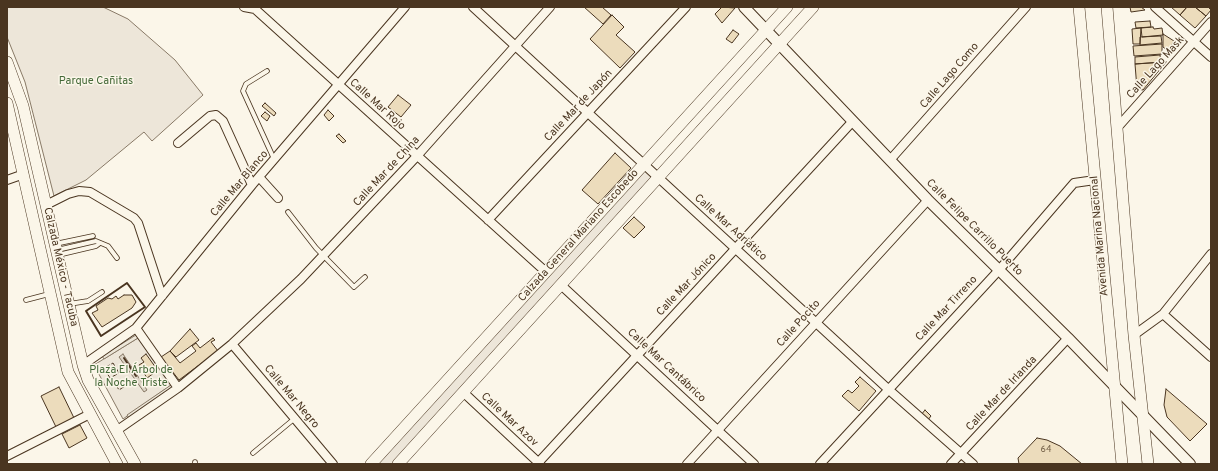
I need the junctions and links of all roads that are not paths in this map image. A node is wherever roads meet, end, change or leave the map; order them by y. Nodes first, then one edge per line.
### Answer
1 (244, 7) edge
2 (405, 7) edge
3 (473, 7) edge
4 (550, 7) edge
5 (686, 7) edge
6 (744, 7) edge
7 (787, 7) edge
8 (813, 7) edge
9 (1026, 7) edge
10 (1079, 7) edge
11 (1107, 7) edge
12 (1155, 7) edge
13 (256, 8) edge
14 (1211, 22) edge
15 (766, 30) junction
16 (1194, 42) junction
17 (779, 44) junction
18 (515, 46) junction
19 (1211, 56) edge
20 (7, 62) edge
21 (267, 71) dead end
22 (339, 85) junction
23 (7, 103) edge
24 (588, 113) junction
25 (853, 121) junction
26 (1117, 128) junction
27 (178, 143) dead end
28 (417, 156) junction
29 (274, 159) junction
30 (890, 160) junction
31 (644, 164) junction
32 (24, 174) junction
33 (260, 177) junction
34 (659, 177) junction
35 (7, 180) edge
36 (1095, 180) junction
37 (252, 185) junction
38 (278, 198) dead end
39 (928, 200) junction
40 (46, 205) junction
41 (288, 212) dead end
42 (488, 220) junction
43 (93, 236) dead end
44 (736, 248) junction
45 (56, 250) junction
46 (1211, 254) edge
47 (324, 257) junction
48 (117, 258) dead end
49 (999, 270) junction
50 (546, 272) junction
51 (365, 277) dead end
52 (561, 285) junction
53 (102, 292) dead end
54 (50, 294) junction
55 (162, 296) junction
56 (26, 300) dead end
57 (69, 304) junction
58 (1163, 314) junction
59 (817, 321) junction
60 (136, 328) junction
61 (1134, 335) junction
62 (1068, 338) junction
63 (232, 344) junction
64 (638, 354) junction
65 (1211, 357) edge
66 (83, 365) junction
67 (1115, 387) junction
68 (178, 388) junction
69 (888, 389) junction
70 (463, 392) junction
71 (90, 414) junction
72 (1144, 417) junction
73 (294, 418) junction
74 (718, 430) junction
75 (116, 431) junction
76 (253, 453) dead end
77 (961, 453) junction
78 (7, 456) edge
79 (538, 463) edge
80 (117, 464) edge
81 (135, 464) edge
82 (333, 464) edge
83 (371, 464) edge
84 (398, 464) edge
85 (687, 464) edge
86 (754, 464) edge
87 (820, 464) edge
88 (951, 464) edge
89 (973, 464) edge
90 (1122, 464) edge
91 (1148, 464) edge
92 (1190, 464) edge

1 - 13 street, Calle Mar Rojo
2 - 22 street, Calle Mar Blanco
3 - 18 street, Calle Mar Adriático
4 - 18 street, Calle Mar de China
5 - 24 street, Calle Mar de Japón
6 - 15 street, Calle Felipe Carrillo Puerto
7 - 15 main road, Calzada General Mariano Escobedo
8 - 17 main road, Calzada General Mariano Escobedo
9 - 30 street, Calle Lago Como
10 - 36 main road, Avenida Marina Nacional
11 - 26 main road
12 - 16 street
13 - 22 street, Calle Mar Rojo
14 - 16 street, Calle Lago Mask
15 - 17 street, Calle Felipe Carrillo Puerto
15 - 31 main road, Calzada General Mariano Escobedo
16 - 19 street
16 - 26 street, Calle Lago Mask
17 - 25 street, Calle Felipe Carrillo Puerto
17 - 34 main road, Calzada General Mariano Escobedo
18 - 24 street, Calle Mar Adriático
18 - 28 street, Calle Mar de China
20 - 40 main road, Calzada México - Tacuba
21 - 29 lane
22 - 28 street, Calle Mar Rojo
22 - 29 street, Calle Mar Blanco
23 - 32 main road, Calzada México - Tacuba
24 - 31 street, Calle Mar Adriático
24 - 42 street, Calle Mar de Japón
25 - 30 street, Calle Felipe Carrillo Puerto
25 - 44 street, Calle Mar Jónico
26 - 61 main road
27 - 37 street
28 - 42 street, Calle Mar Rojo
28 - 47 street, Calle Mar de China
29 - 33 street, Calle Mar Blanco
30 - 39 street, Calle Felipe Carrillo Puerto
31 - 34 street, Calle Mar Adriático
31 - 50 main road, Calzada General Mariano Escobedo
32 - 35 street
32 - 54 main road, Calzada México - Tacuba
33 - 37 street, Calle Mar Blanco
33 - 38 street
34 - 44 street, Calle Mar Adriático
34 - 52 main road, Calzada General Mariano Escobedo
36 - 49 street, Calle Mar Tirreno
36 - 67 main road, Avenida Marina Nacional
37 - 55 street, Calle Mar Blanco
39 - 49 street, Calle Felipe Carrillo Puerto
39 - 59 street, Calle Pocito
40 - 45 main road, Calzada México - Tacuba
40 - 55 street
41 - 47 lane
42 - 50 street, Calle Mar Rojo
43 - 45 lane
44 - 59 street, Calle Mar Adriático
44 - 64 street, Calle Mar Jónico
45 - 48 lane
45 - 57 main road, Calzada México - Tacuba
46 - 58 street
47 - 51 lane
47 - 63 street, Calle Mar de China
49 - 62 street, Calle Felipe Carrillo Puerto
49 - 69 street, Calle Mar Tirreno
50 - 83 main road, Calzada General Mariano Escobedo
52 - 64 street, Calle Mar Cantábrico
52 - 70 main road, Calzada General Mariano Escobedo
53 - 57 lane
54 - 56 lane
54 - 71 main road, Calzada México - Tacuba
55 - 60 street, Calle Mar Blanco
57 - 66 main road, Calzada México - Tacuba
58 - 61 street
58 - 65 street
59 - 69 street, Calle Mar Adriático
59 - 74 street, Calle Pocito
60 - 66 street, Calle Mar Blanco
60 - 68 street
61 - 72 main road
62 - 67 street, Calle Felipe Carrillo Puerto
62 - 77 street, Calle Mar de Irlanda
63 - 68 street, Calle Mar de China
63 - 73 street, Calle Mar Negro
64 - 74 street, Calle Mar Cantábrico
64 - 79 street, Calle Mar Jónico
66 - 75 main road, Calzada México - Tacuba
67 - 72 street, Calle Felipe Carrillo Puerto
67 - 90 main road, Avenida Marina Nacional
68 - 75 street, Calle Mar de China
69 - 77 street, Calle Mar Adriático
69 - 87 street, Calle Mar Tirreno
70 - 79 street, Calle Mar Azov
70 - 84 main road, Calzada General Mariano Escobedo
71 - 78 street
71 - 80 main road, Calzada México - Tacuba
72 - 91 main road
72 - 92 street, Calle Felipe Carrillo Puerto
73 - 76 lane
73 - 82 street, Calle Mar Negro
74 - 85 street, Calle Pocito
74 - 86 street, Calle Mar Cantábrico
75 - 81 main road, Calzada México - Tacuba
77 - 88 street, Calle Mar de Irlanda
77 - 89 street, Calle Mar Adriático

